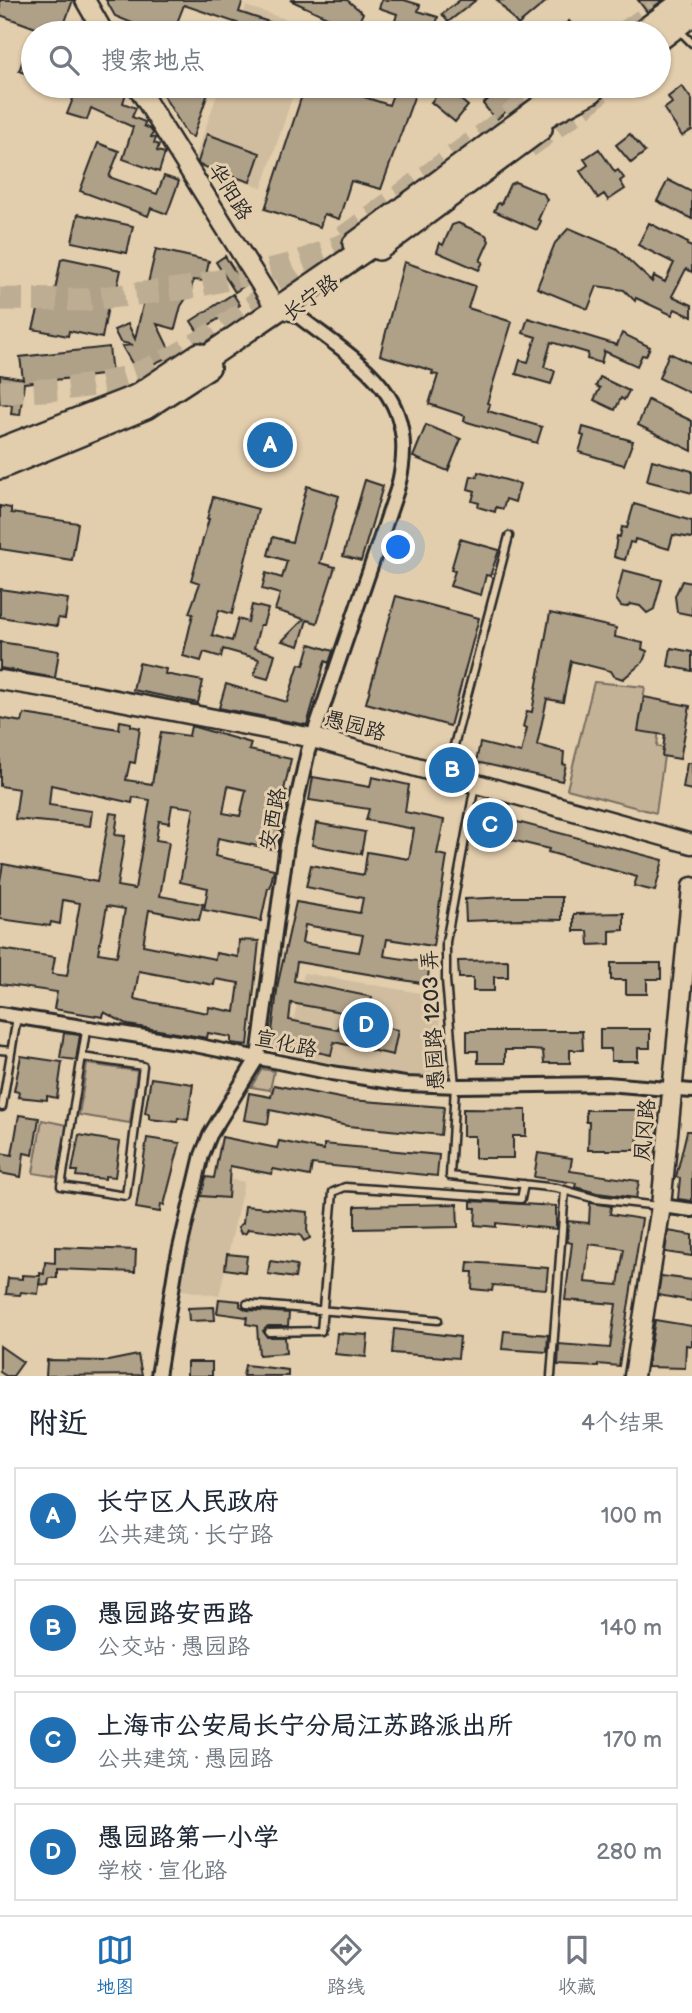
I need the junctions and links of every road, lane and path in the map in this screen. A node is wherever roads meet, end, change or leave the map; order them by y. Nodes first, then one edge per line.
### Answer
1 (85, 0) edge
2 (685, 0) edge
3 (97, 21) edge
4 (656, 21) tunnel mouth
5 (676, 27) edge
6 (692, 43) edge
7 (145, 98) edge
8 (552, 98) edge
9 (576, 98) edge
10 (581, 98) edge
11 (511, 137) dead end
12 (405, 207) joint
13 (283, 308) junction
14 (187, 371) dead end
15 (0, 449) edge
16 (0, 467) edge
17 (509, 536) dead end
18 (0, 680) edge
19 (313, 738) junction
20 (446, 774) junction
21 (475, 782) junction
22 (692, 844) edge
23 (692, 887) edge
24 (0, 1014) edge
25 (17, 1017) junction
26 (87, 1027) junction
27 (0, 1049) edge
28 (11, 1051) junction
29 (82, 1057) junction
30 (258, 1057) junction
31 (455, 1086) junction
32 (671, 1090) junction
33 (692, 1091) edge
34 (2, 1107) dead end
35 (524, 1184) junction
36 (565, 1190) junction
37 (661, 1206) junction
38 (692, 1210) edge
39 (247, 1304) dead end
40 (322, 1310) junction
41 (438, 1320) dead end
42 (269, 1332) dead end
43 (158, 1376) edge
44 (551, 1376) edge
45 (634, 1376) edge

1 - 3 street
2 - 4 main road
5 - 6 lane
7 - 13 street, 华阳路
8 - 12 main road
9 - 11 highway
10 - 13 main road, 长宁路
12 - 13 highway
13 - 14 highway
13 - 15 main road, 长宁路
13 - 16 main road, 长宁路
13 - 19 street, 安西路
17 - 20 lane
18 - 19 street, 愚园路
19 - 20 street, 愚园路
19 - 30 street, 安西路
20 - 21 street, 愚园路
21 - 22 street, 愚园路
21 - 31 lane, 愚园路 1203 弄
23 - 32 street, 凤冈路
24 - 25 street, 宣化路
25 - 26 street, 宣化路
25 - 28 lane
26 - 29 lane
26 - 30 street, 宣化路
27 - 28 lane
28 - 34 lane
29 - 29 lane
30 - 31 street, 宣化路
30 - 43 street, 安西路
31 - 32 street, 宣化路
31 - 35 lane, 愚园路 1203 弄
32 - 33 street, 宣化路
32 - 37 street, 凤冈路
35 - 36 lane
35 - 40 lane
36 - 37 lane
36 - 44 lane
37 - 38 street
37 - 45 street, 凤冈路
39 - 40 lane
40 - 41 lane
40 - 42 lane

